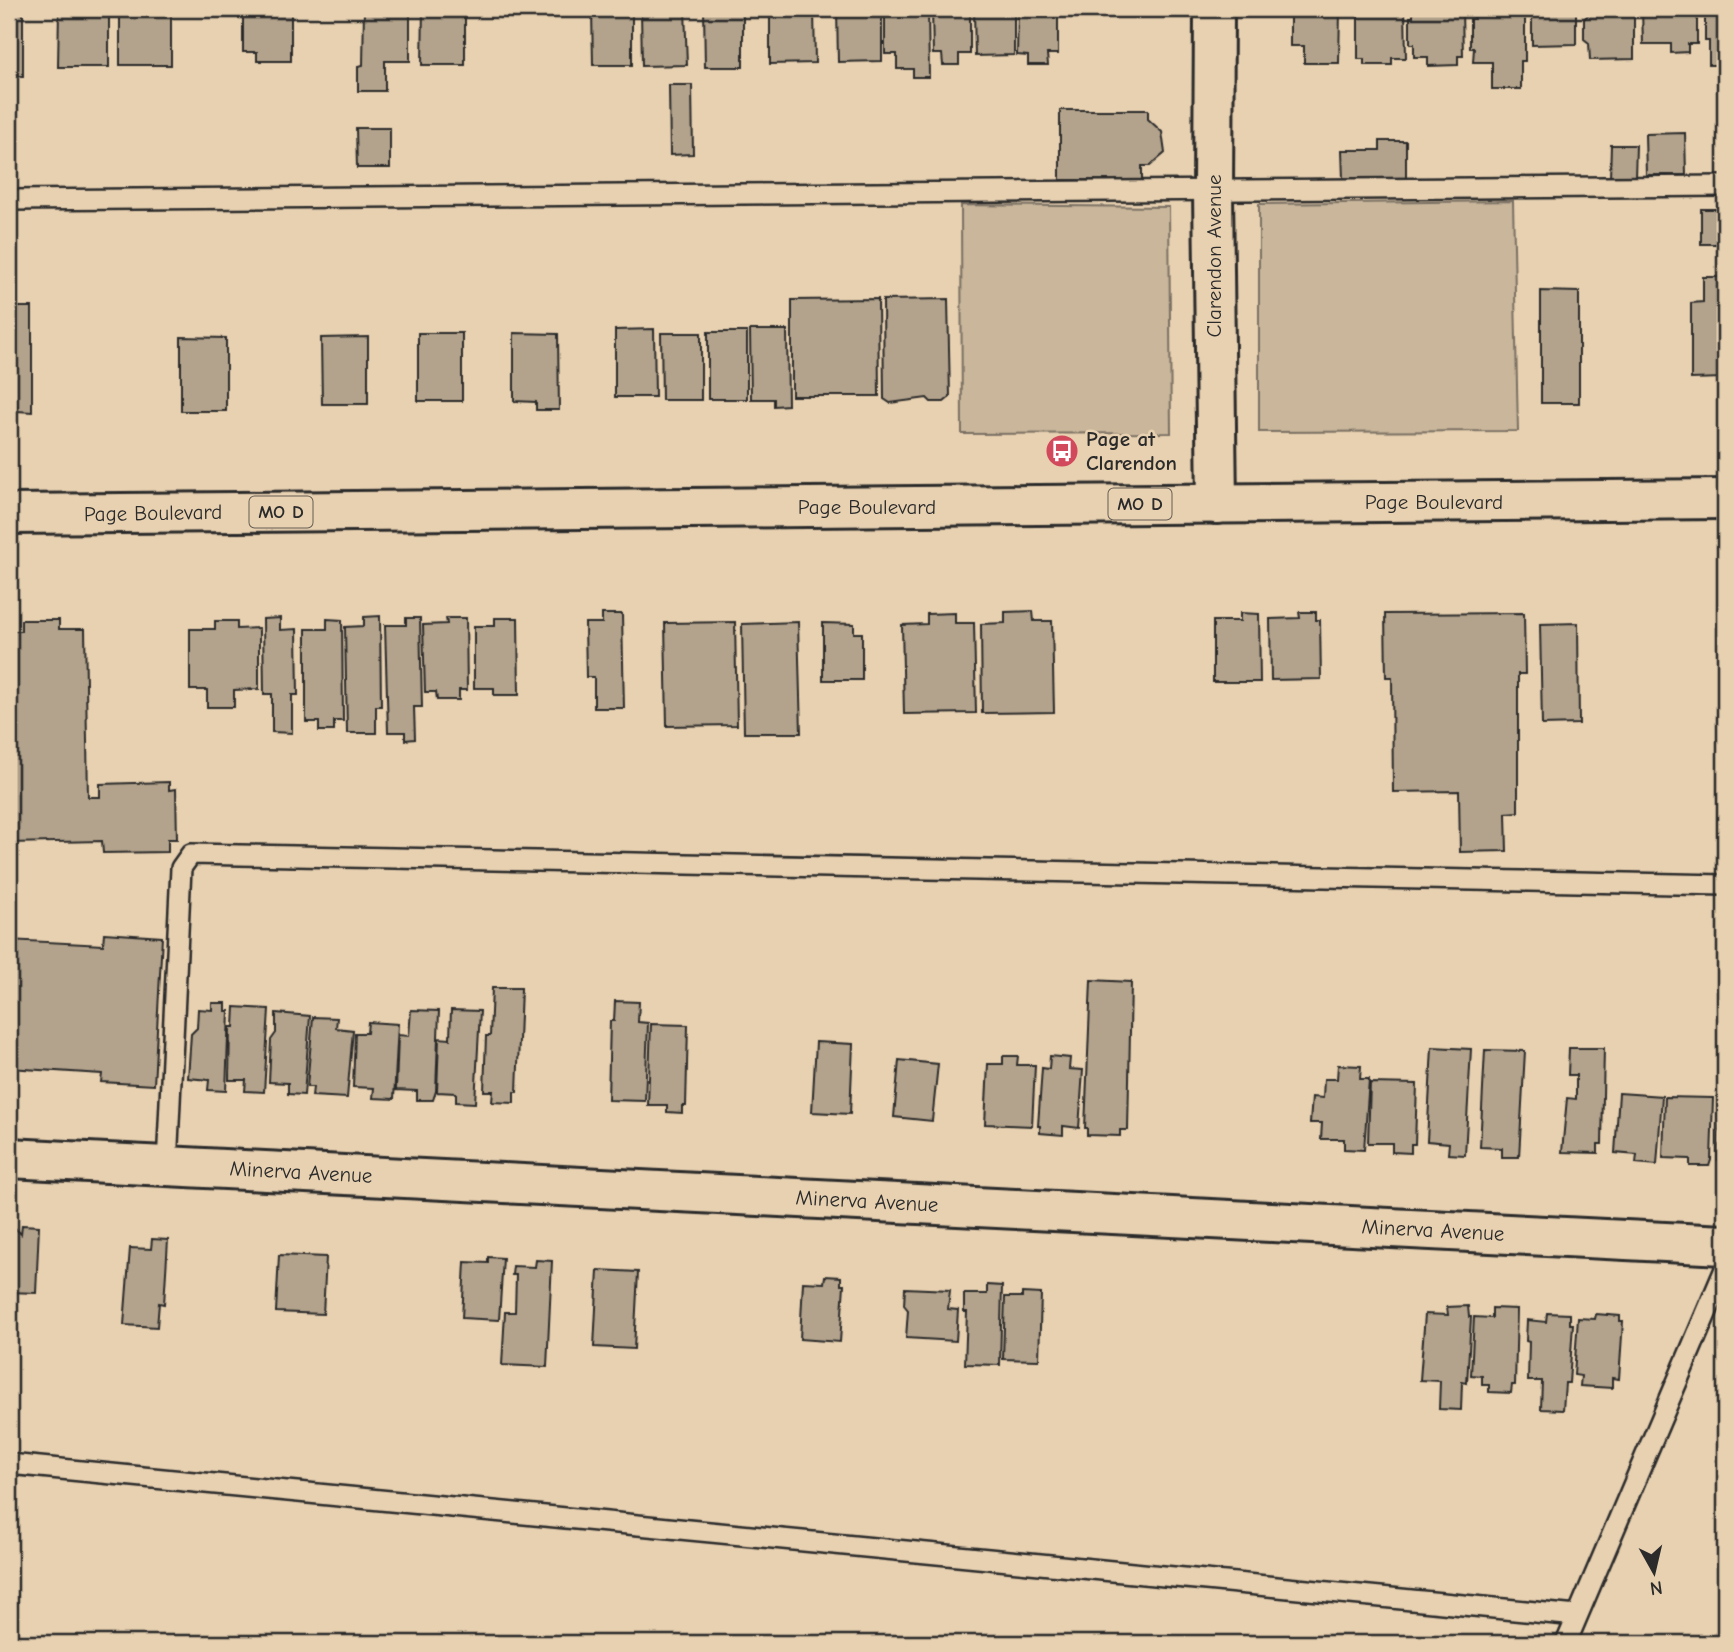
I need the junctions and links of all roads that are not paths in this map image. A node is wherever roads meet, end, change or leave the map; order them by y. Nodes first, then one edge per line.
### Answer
1 (1214, 9) edge
2 (1725, 186) edge
3 (1213, 192) junction
4 (9, 200) edge
5 (1725, 499) edge
6 (1217, 504) junction
7 (9, 514) edge
8 (1725, 884) edge
9 (9, 1157) edge
10 (167, 1166) junction
11 (1725, 1245) edge
12 (1725, 1269) edge
13 (9, 1464) edge
14 (1577, 1616) junction
15 (1566, 1643) edge

1 - 3 street, Clarendon Avenue
2 - 3 lane
3 - 4 lane
3 - 6 street, Clarendon Avenue
5 - 6 street, Page Boulevard / MO D
6 - 7 street, Page Boulevard / MO D
8 - 10 lane
9 - 10 street, Minerva Avenue
10 - 11 street, Minerva Avenue
12 - 14 lane
13 - 14 lane
14 - 15 lane

